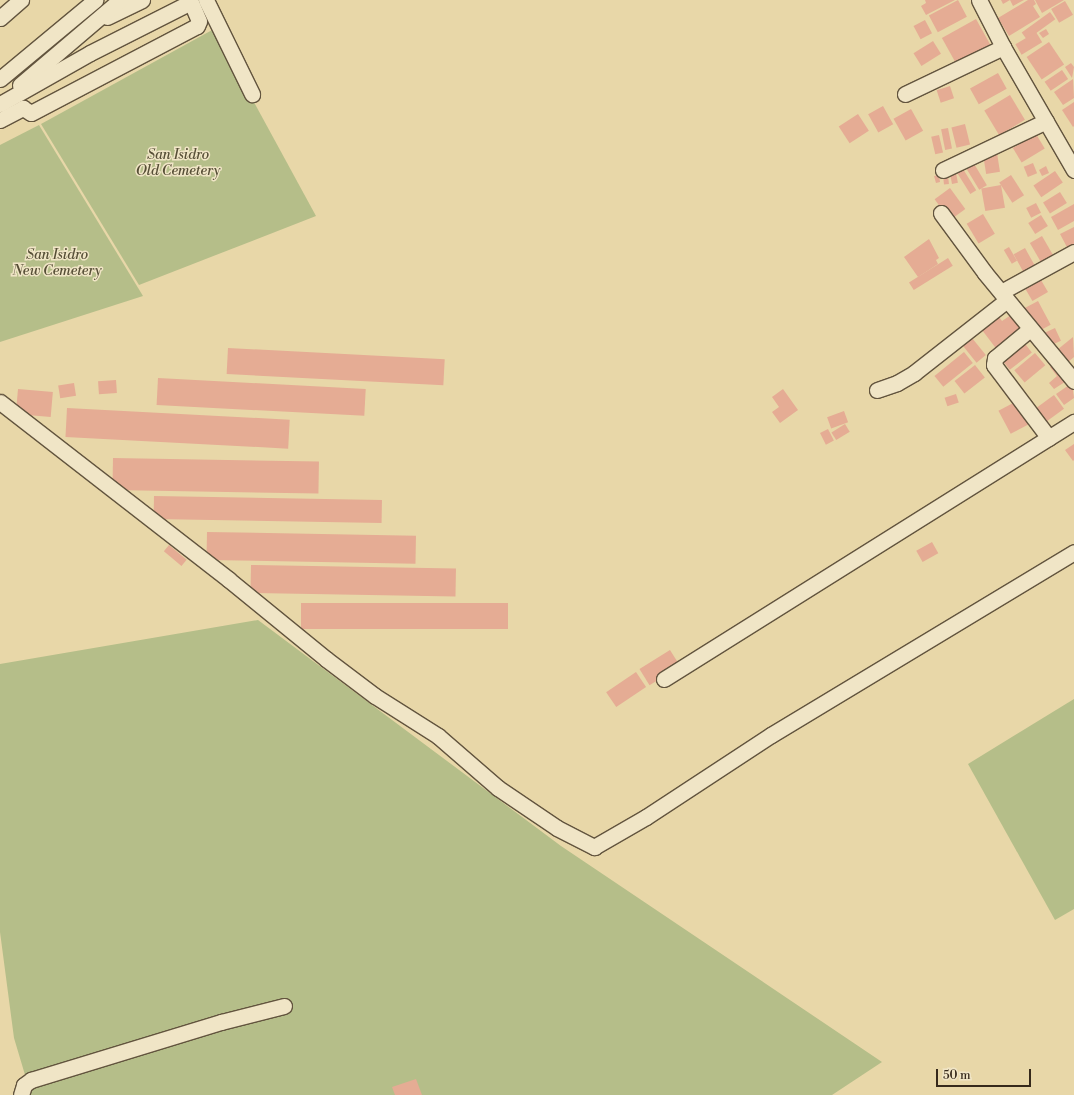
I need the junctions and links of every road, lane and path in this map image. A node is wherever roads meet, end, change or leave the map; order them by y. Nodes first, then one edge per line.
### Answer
1 (21, 0) edge
2 (120, 0) edge
3 (142, 0) edge
4 (206, 0) edge
5 (980, 0) edge
6 (190, 1) edge
7 (90, 5) edge
8 (0, 18) edge
9 (96, 20) junction
10 (81, 33) junction
11 (1003, 47) junction
12 (31, 53) junction
13 (90, 53) junction
14 (50, 67) junction
15 (102, 77) junction
16 (0, 79) edge
17 (70, 93) junction
18 (252, 94) dead end
19 (905, 94) dead end
20 (0, 103) edge
21 (0, 120) edge
22 (1046, 121) junction
23 (943, 170) dead end
24 (1074, 170) edge
25 (941, 213) dead end
26 (1074, 252) edge
27 (1004, 296) junction
28 (1030, 329) junction
29 (1074, 381) edge
30 (877, 390) dead end
31 (0, 402) edge
32 (1074, 422) edge
33 (1049, 438) junction
34 (1074, 552) edge
35 (664, 679) dead end
36 (284, 1006) dead end
37 (21, 1095) edge

1 - 8 street
2 - 9 street
3 - 9 street
4 - 18 street
5 - 11 street
6 - 13 street
6 - 15 street
7 - 9 street
7 - 12 street
9 - 10 street
10 - 13 street
10 - 14 street
11 - 19 street
11 - 22 street
12 - 14 street
12 - 16 street
13 - 14 street
13 - 15 street
14 - 17 street
14 - 20 street
15 - 17 street
17 - 21 street
22 - 23 street
22 - 24 street
25 - 27 street
26 - 27 street
27 - 28 street
27 - 30 street
28 - 29 street
28 - 33 street
31 - 34 street
32 - 33 street
33 - 35 street
36 - 37 street

